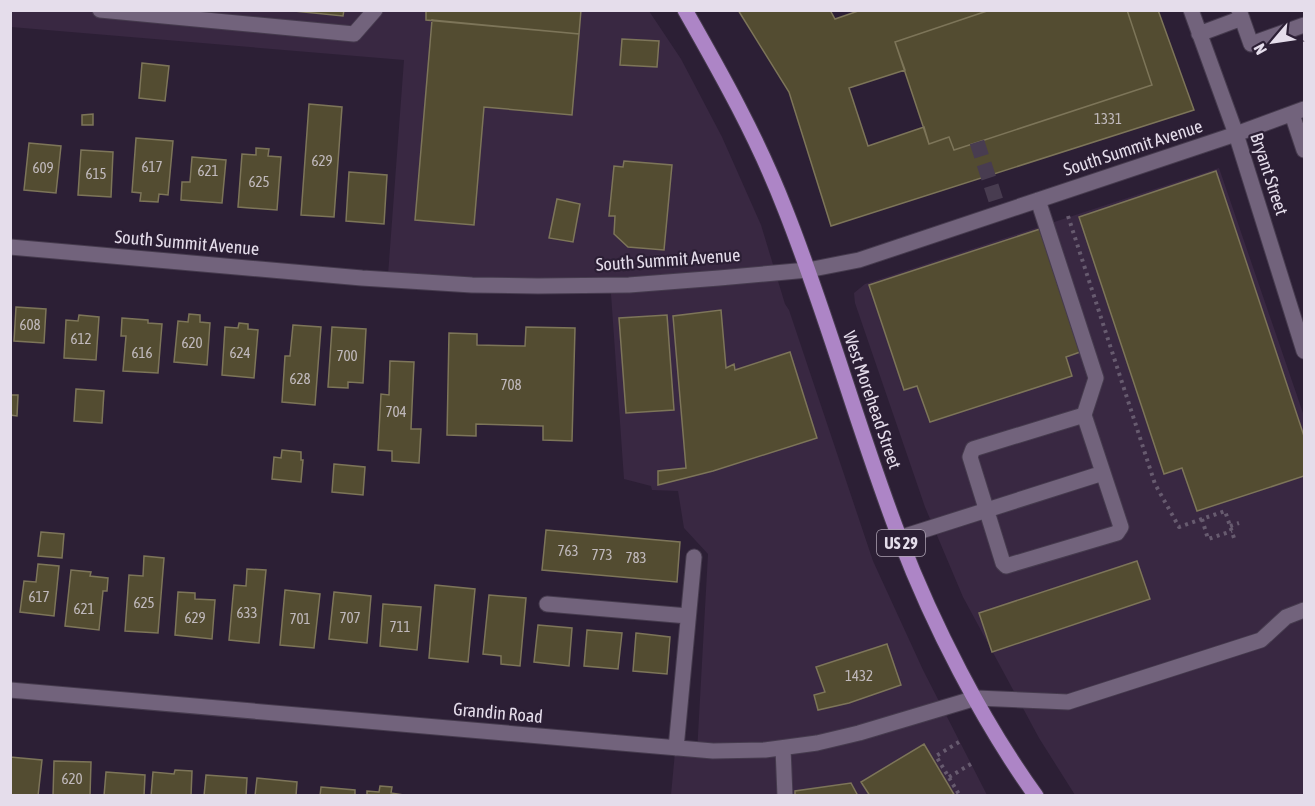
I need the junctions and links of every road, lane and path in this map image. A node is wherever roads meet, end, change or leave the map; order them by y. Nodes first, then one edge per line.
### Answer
1 (100, 10) edge
2 (375, 10) edge
3 (685, 10) edge
4 (1191, 10) edge
5 (127, 12) edge
6 (1240, 14) edge
7 (1305, 25) edge
8 (1199, 34) junction
9 (1298, 111) edge
10 (1236, 134) junction
11 (1305, 150) edge
12 (1038, 200) junction
13 (1068, 216) dead end
14 (10, 247) edge
15 (808, 270) junction
16 (1305, 351) edge
17 (1084, 415) junction
18 (1103, 473) junction
19 (987, 509) junction
20 (1202, 519) junction
21 (1239, 523) dead end
22 (1230, 526) junction
23 (1232, 531) junction
24 (900, 538) junction
25 (1234, 538) dead end
26 (694, 557) dead end
27 (547, 604) dead end
28 (1305, 610) edge
29 (688, 616) junction
30 (10, 690) edge
31 (976, 698) junction
32 (959, 742) dead end
33 (676, 748) junction
34 (783, 748) junction
35 (971, 764) dead end
36 (949, 777) junction
37 (785, 795) edge
38 (960, 795) edge
39 (1036, 795) edge

1 - 5 street
2 - 5 street
3 - 15 main road, West Morehead Street / US 29
4 - 8 street, Bryant Street
6 - 7 street
6 - 8 street
8 - 10 street, Bryant Street
9 - 10 street, South Summit Avenue
9 - 11 street
10 - 12 street, South Summit Avenue
10 - 16 street, Bryant Street
12 - 15 street, South Summit Avenue
12 - 17 street
13 - 20 path
14 - 15 street, South Summit Avenue
15 - 24 main road, West Morehead Street / US 29
17 - 18 street
17 - 19 street
18 - 19 street
18 - 19 street
19 - 24 street
20 - 22 path
20 - 23 path
21 - 22 path
22 - 23 path
23 - 25 path
24 - 31 main road, West Morehead Street / US 29
26 - 29 street
27 - 29 street
28 - 31 street, Grandin Road
29 - 33 street
30 - 33 street, Grandin Road
31 - 34 street, Grandin Road
31 - 39 main road, West Morehead Street / US 29
32 - 36 path
33 - 34 street, Grandin Road
34 - 37 street
35 - 36 path
36 - 38 path

